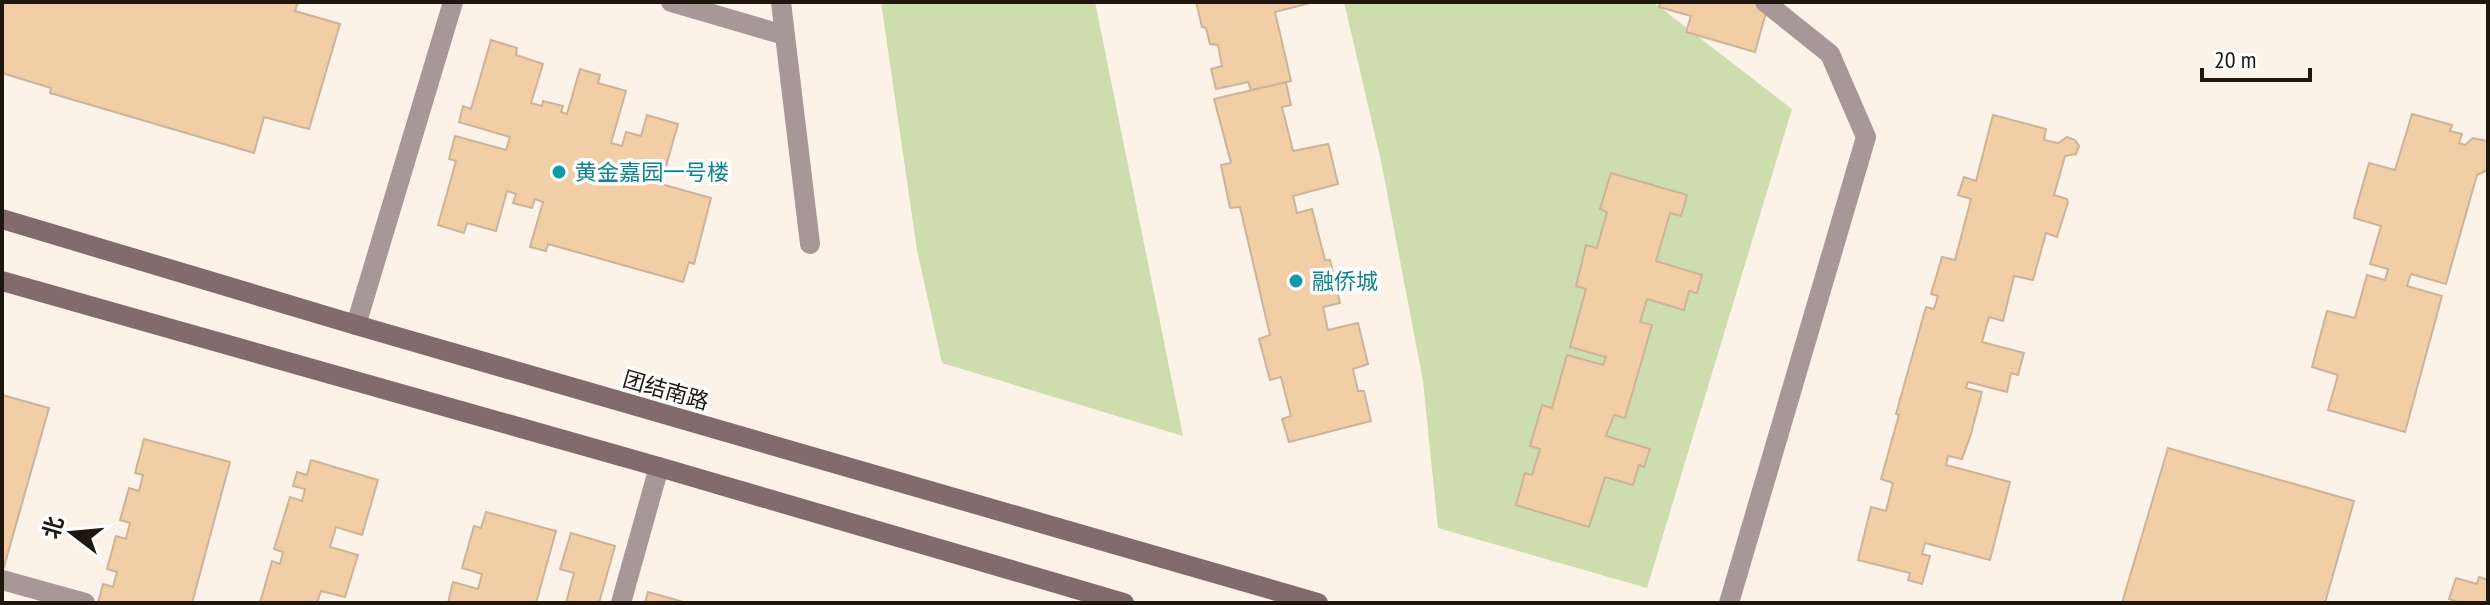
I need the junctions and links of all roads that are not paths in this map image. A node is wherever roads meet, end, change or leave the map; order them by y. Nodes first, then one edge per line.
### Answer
1 (453, 2) edge
2 (671, 2) edge
3 (781, 2) edge
4 (1765, 2) edge
5 (784, 35) junction
6 (2, 219) edge
7 (810, 244) dead end
8 (2, 281) edge
9 (356, 325) junction
10 (659, 467) junction
11 (2, 580) edge
12 (85, 603) edge
13 (621, 603) edge
14 (1124, 603) edge
15 (1318, 603) edge
16 (1729, 603) edge

1 - 9 street
2 - 5 street
3 - 5 street
4 - 16 street
5 - 7 street
6 - 9 main road, 团结南路
8 - 10 main road
9 - 15 main road, 团结南路
10 - 13 street
10 - 14 main road
11 - 12 street

